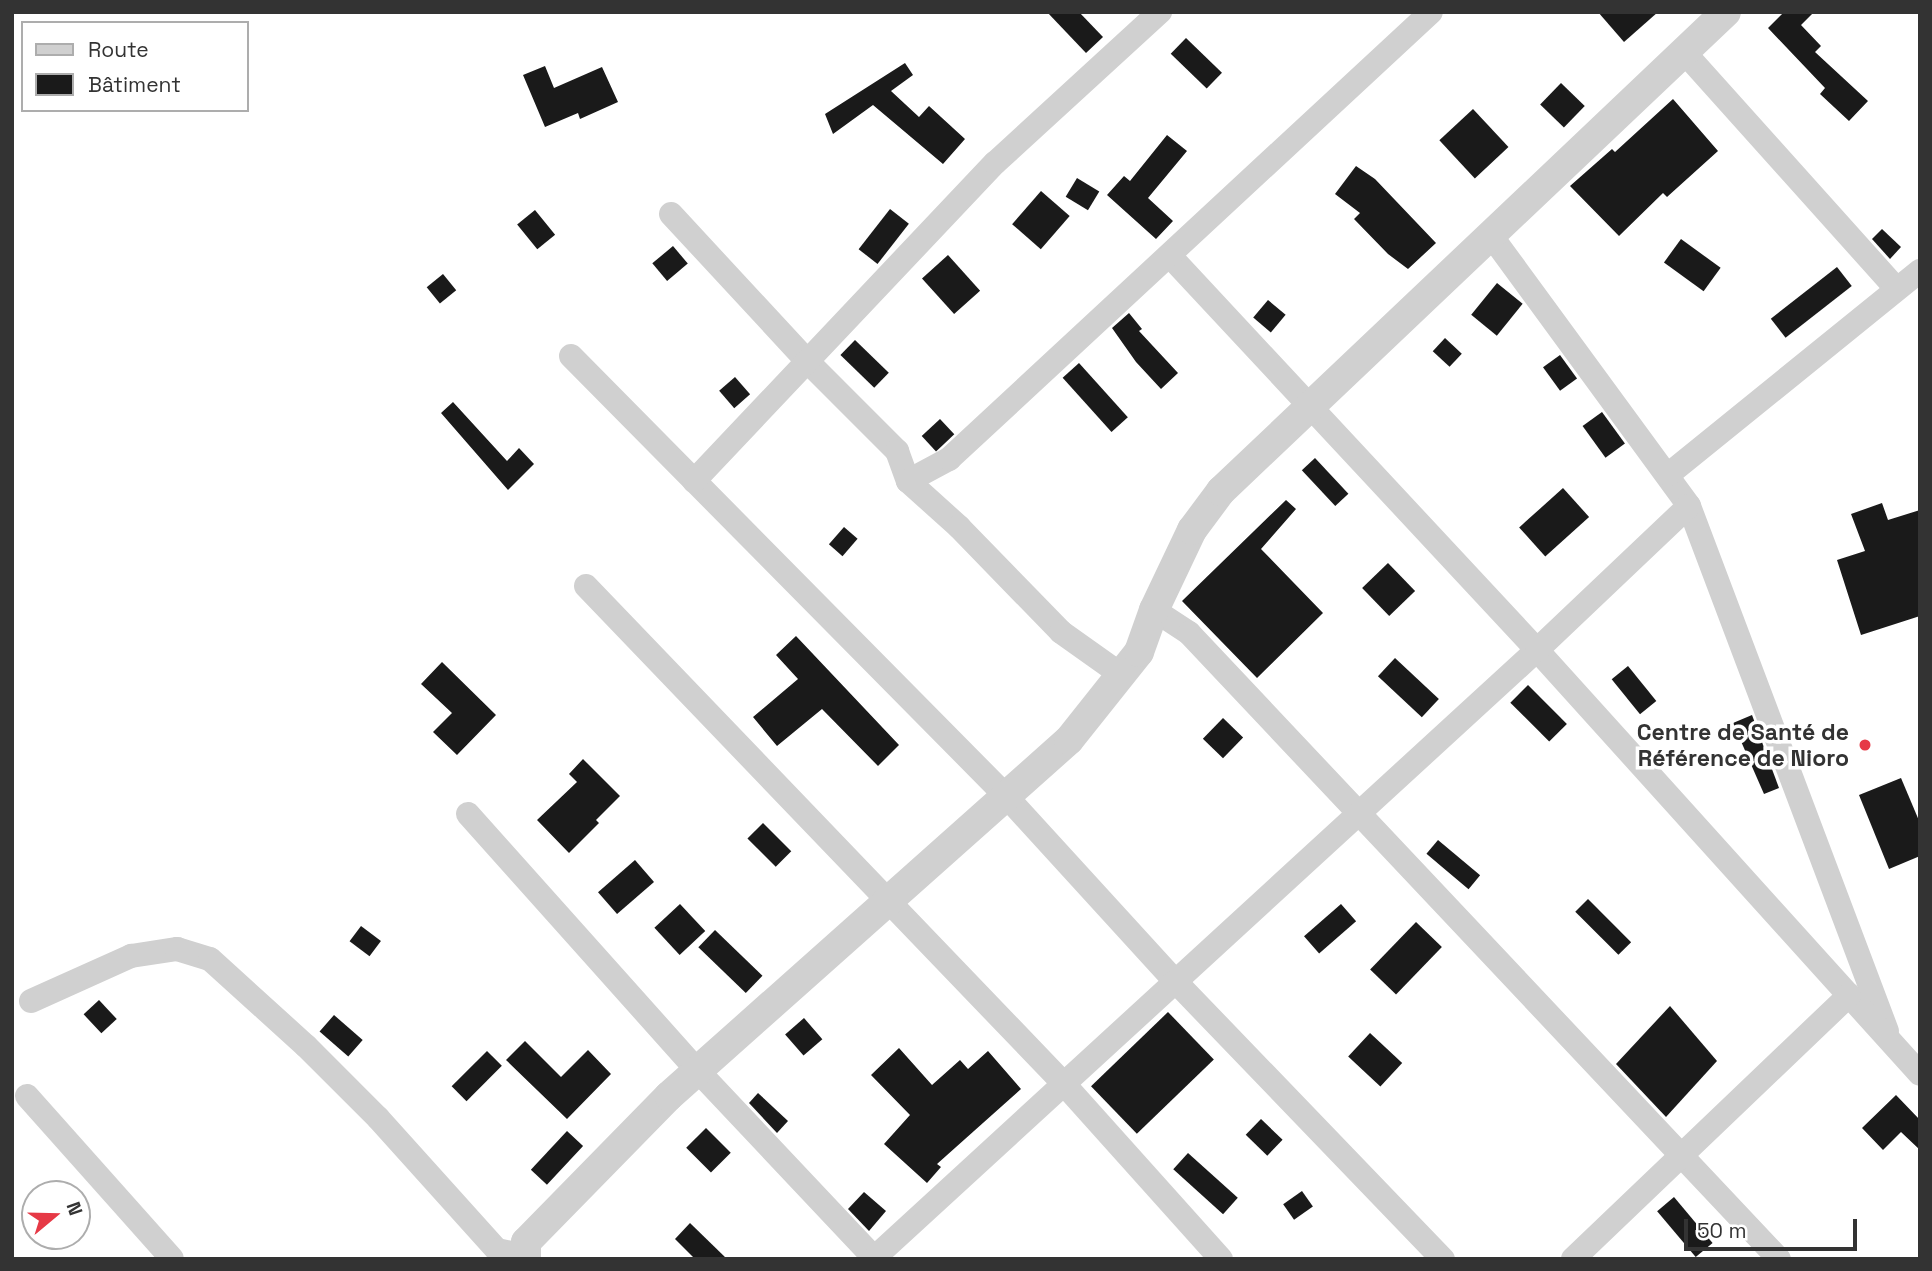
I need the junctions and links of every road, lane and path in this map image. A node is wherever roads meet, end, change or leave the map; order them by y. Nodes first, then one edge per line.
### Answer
1 (1160, 12) edge
2 (1431, 12) edge
3 (1726, 12) edge
4 (1684, 52) junction
5 (671, 214) dead end
6 (1490, 234) junction
7 (1170, 257) junction
8 (1920, 271) edge
9 (1896, 288) junction
10 (571, 356) dead end
11 (806, 360) junction
12 (1311, 407) junction
13 (1668, 474) junction
14 (694, 481) junction
15 (908, 481) junction
16 (1689, 506) junction
17 (586, 586) dead end
18 (1154, 610) junction
19 (1537, 650) junction
20 (1123, 676) junction
21 (1006, 796) junction
22 (467, 814) dead end
23 (1359, 814) junction
24 (888, 901) junction
25 (1176, 982) junction
26 (1849, 995) junction
27 (31, 1001) dead end
28 (1893, 1046) junction
29 (698, 1071) junction
30 (1919, 1072) edge
31 (1064, 1084) junction
32 (27, 1096) dead end
33 (1683, 1157) junction
34 (525, 1257) edge
35 (172, 1259) edge
36 (874, 1259) edge
37 (1222, 1259) edge
38 (1443, 1259) edge
39 (1573, 1259) edge
40 (1779, 1259) edge

1 - 11 street
2 - 7 street
3 - 4 street
4 - 6 street
4 - 9 street
5 - 11 street
6 - 12 street
6 - 13 street
7 - 12 street
7 - 15 street
8 - 9 street
9 - 13 street
10 - 14 street
11 - 14 street
11 - 15 street
12 - 18 street
12 - 19 street
13 - 16 street
14 - 21 street
15 - 20 street
16 - 19 street
16 - 28 street
17 - 24 street
18 - 20 street
18 - 23 street
19 - 23 street
19 - 26 street
20 - 21 street
21 - 24 street
21 - 25 street
22 - 29 street
23 - 25 street
23 - 33 street
24 - 29 street
24 - 31 street
25 - 31 street
25 - 38 street
26 - 28 street
26 - 33 street
27 - 34 street
28 - 30 street
29 - 34 street
29 - 36 street
31 - 36 street
31 - 37 street
32 - 35 street
33 - 39 street
33 - 40 street

